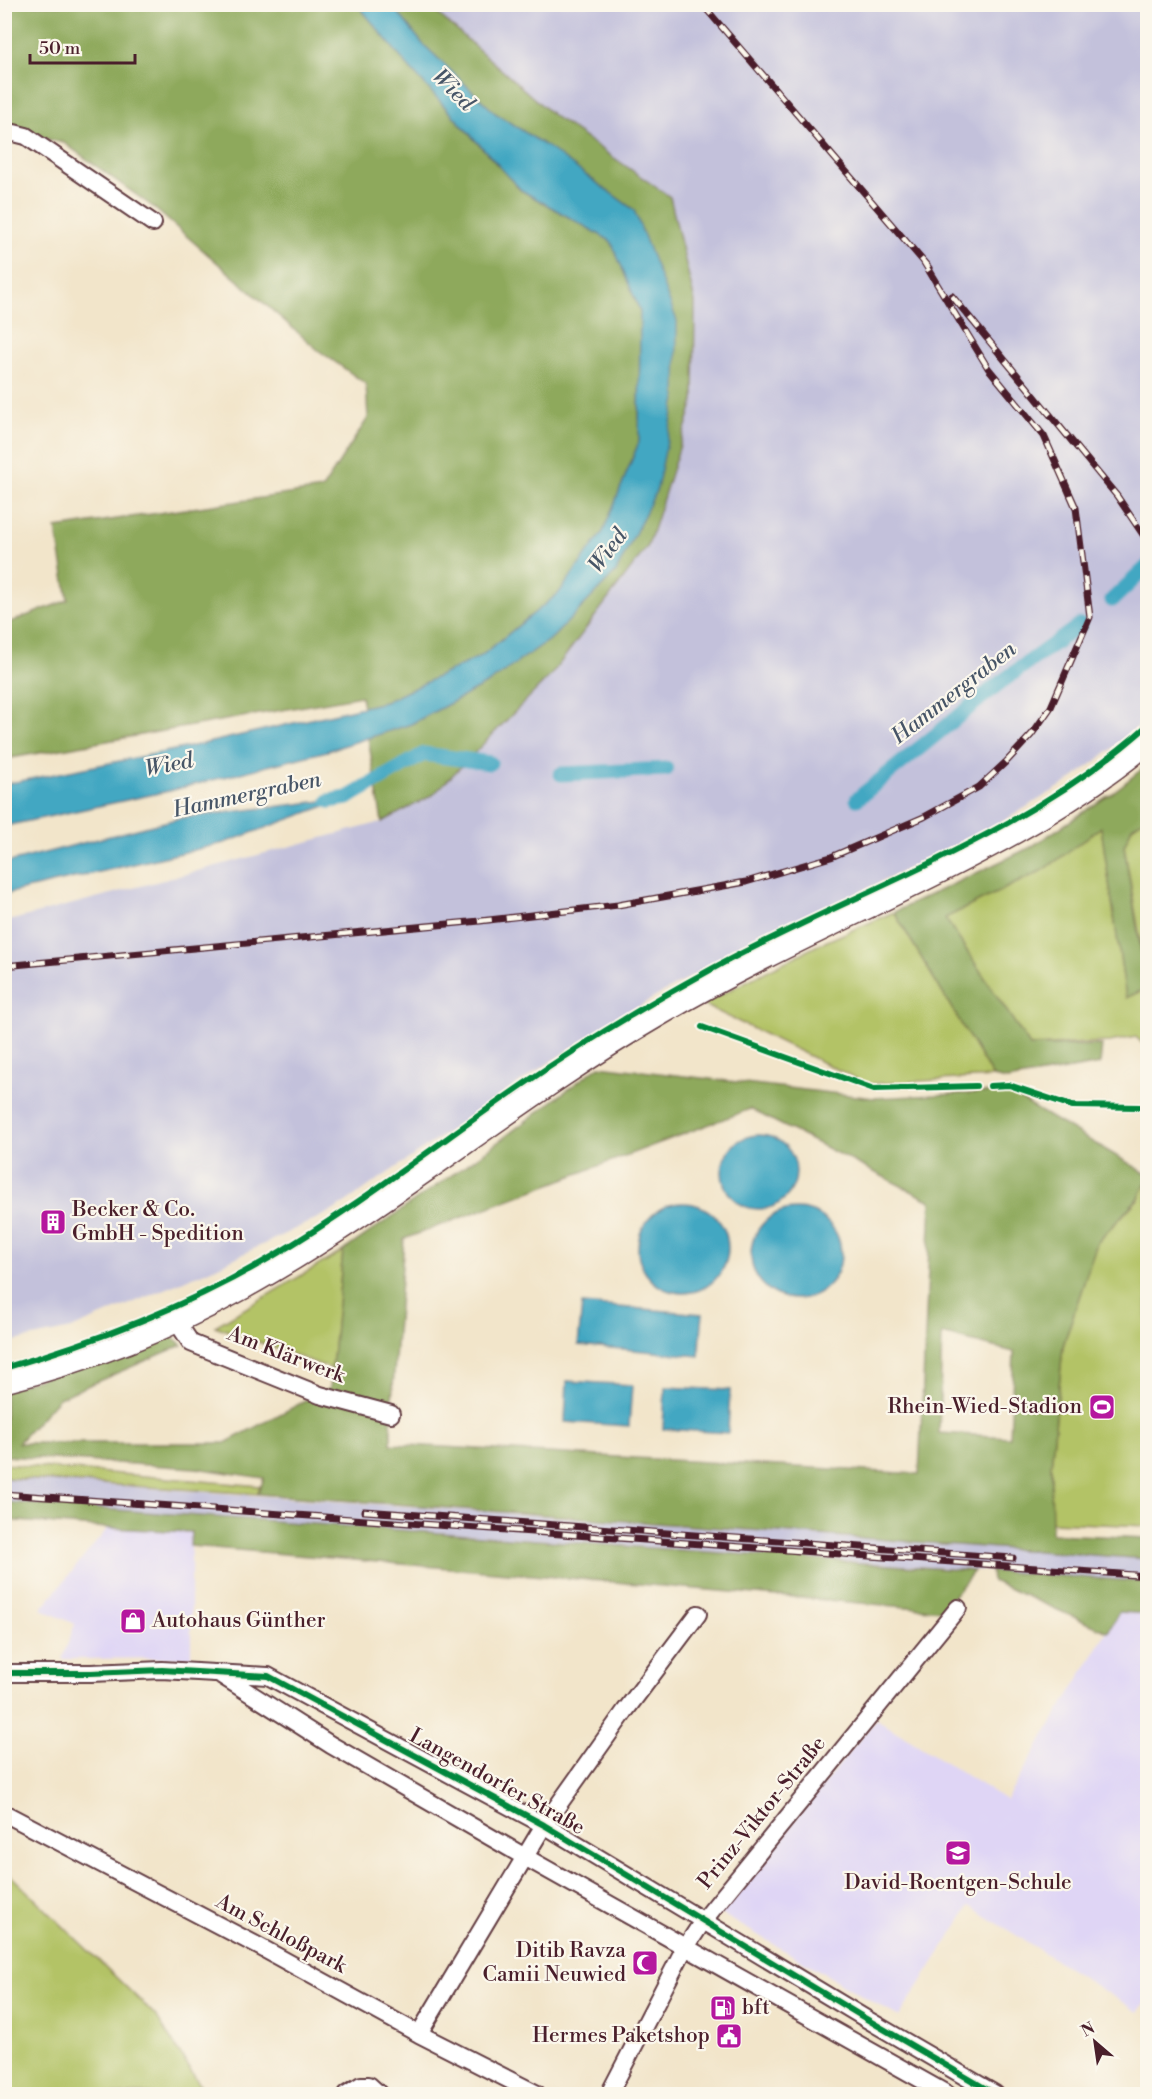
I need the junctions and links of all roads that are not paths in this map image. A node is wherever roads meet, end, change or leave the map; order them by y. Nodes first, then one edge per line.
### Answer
1 (4, 135) edge
2 (153, 223) dead end
3 (1148, 743) edge
4 (177, 1322) junction
5 (4, 1382) edge
6 (391, 1414) dead end
7 (958, 1608) dead end
8 (698, 1614) dead end
9 (4, 1673) edge
10 (219, 1674) junction
11 (4, 1813) edge
12 (544, 1825) junction
13 (525, 1857) junction
14 (703, 1922) junction
15 (686, 1947) junction
16 (419, 2034) junction
17 (347, 2094) edge
18 (379, 2094) edge
19 (537, 2094) edge
20 (609, 2094) edge
21 (947, 2094) edge
22 (995, 2094) edge

1 - 2 street
3 - 4 main road
4 - 5 main road
4 - 6 street, Am Klärwerk
7 - 14 street, Prinz-Viktor-Straße
8 - 12 street
9 - 10 street, Langendorfer Straße
10 - 12 street, Langendorfer Straße
10 - 13 street, Langendorfer Straße
11 - 16 street, Am Schloßpark
12 - 13 street
12 - 14 street, Langendorfer Straße
13 - 15 street, Langendorfer Straße
13 - 16 street
14 - 15 street, Prinz-Viktor-Straße
14 - 22 street, Langendorfer Straße
15 - 20 street, Prinz-Viktor-Straße
15 - 21 street, Langendorfer Straße
16 - 19 street, Am Schloßpark
17 - 18 street

